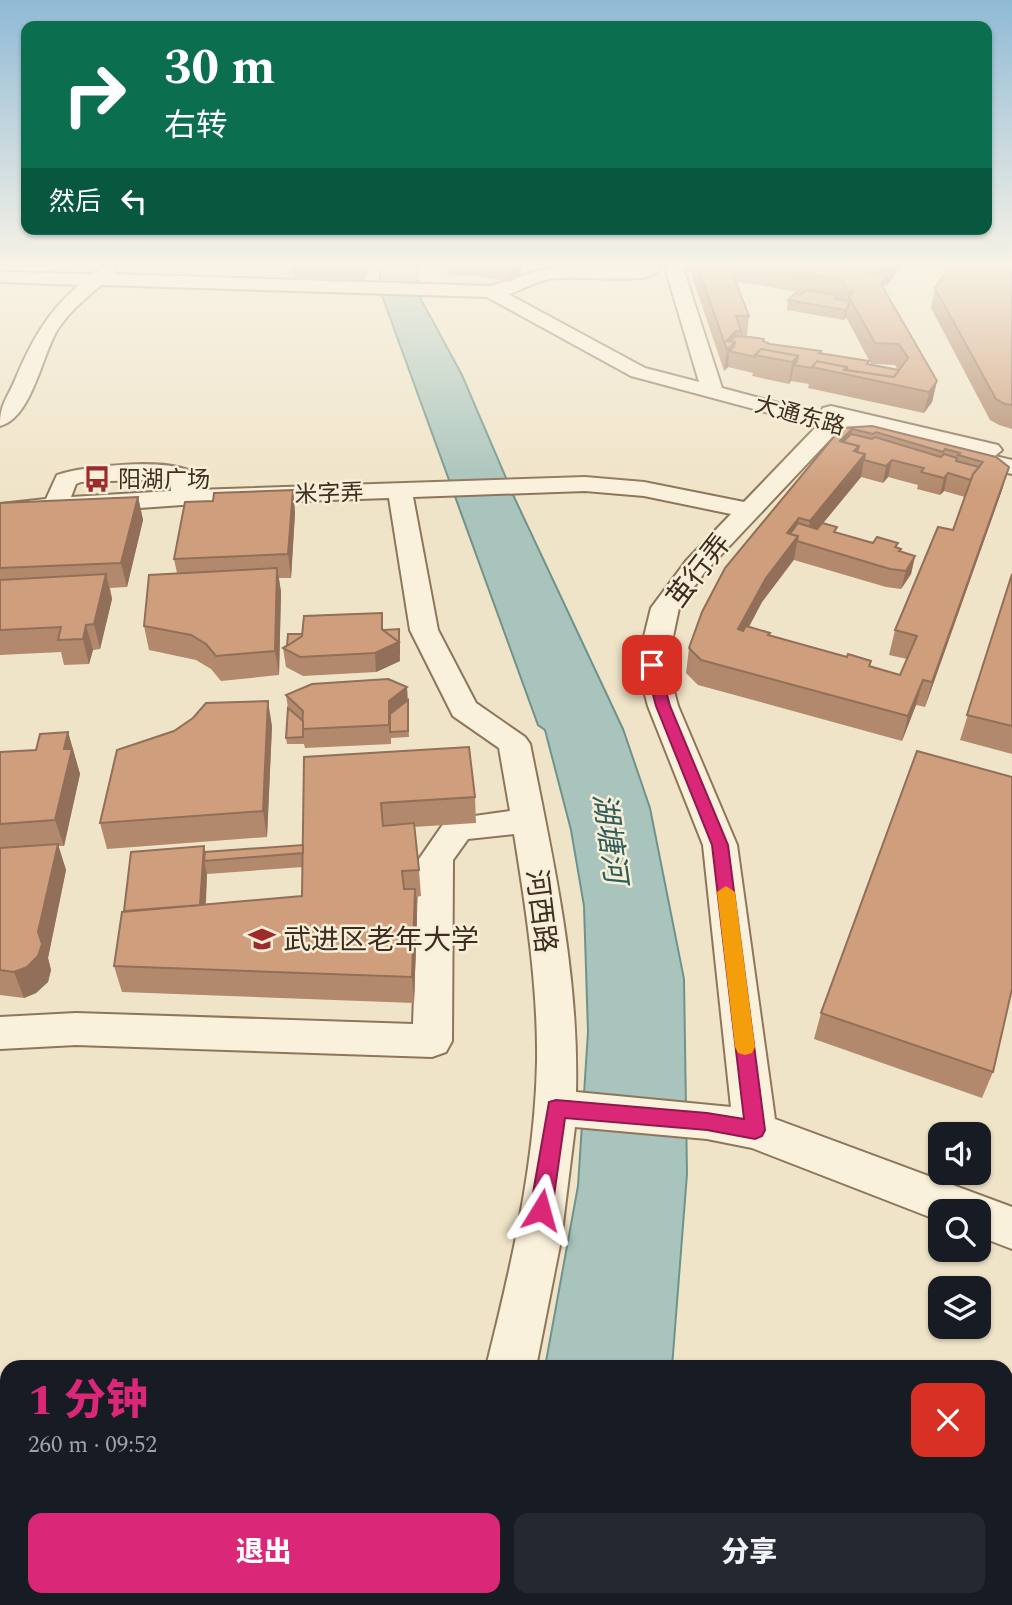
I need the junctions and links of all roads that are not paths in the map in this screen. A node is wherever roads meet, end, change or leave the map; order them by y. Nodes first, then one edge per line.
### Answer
1 (42, 340) edge
2 (579, 340) edge
3 (696, 340) edge
4 (712, 390) junction
5 (0, 419) edge
6 (837, 419) junction
7 (1012, 455) edge
8 (1012, 467) edge
9 (400, 491) junction
10 (748, 510) junction
11 (0, 511) edge
12 (528, 821) junction
13 (0, 1033) edge
14 (567, 1109) junction
15 (755, 1130) junction
16 (936, 1199) edge
17 (991, 1220) edge
18 (1012, 1228) edge
19 (513, 1360) edge

1 - 5 street
2 - 4 street, 大通东路
3 - 4 street
4 - 6 street, 大通东路
6 - 7 street, 大通东路
6 - 8 street, 大通东路
6 - 10 street, 茧行弄
9 - 10 street, 米字弄
9 - 11 street, 米字弄
9 - 12 street, 河西路
10 - 15 street, 茧行弄
12 - 13 street
12 - 14 street, 河西路
14 - 15 street
14 - 19 street, 河西路
15 - 16 street
17 - 18 street

